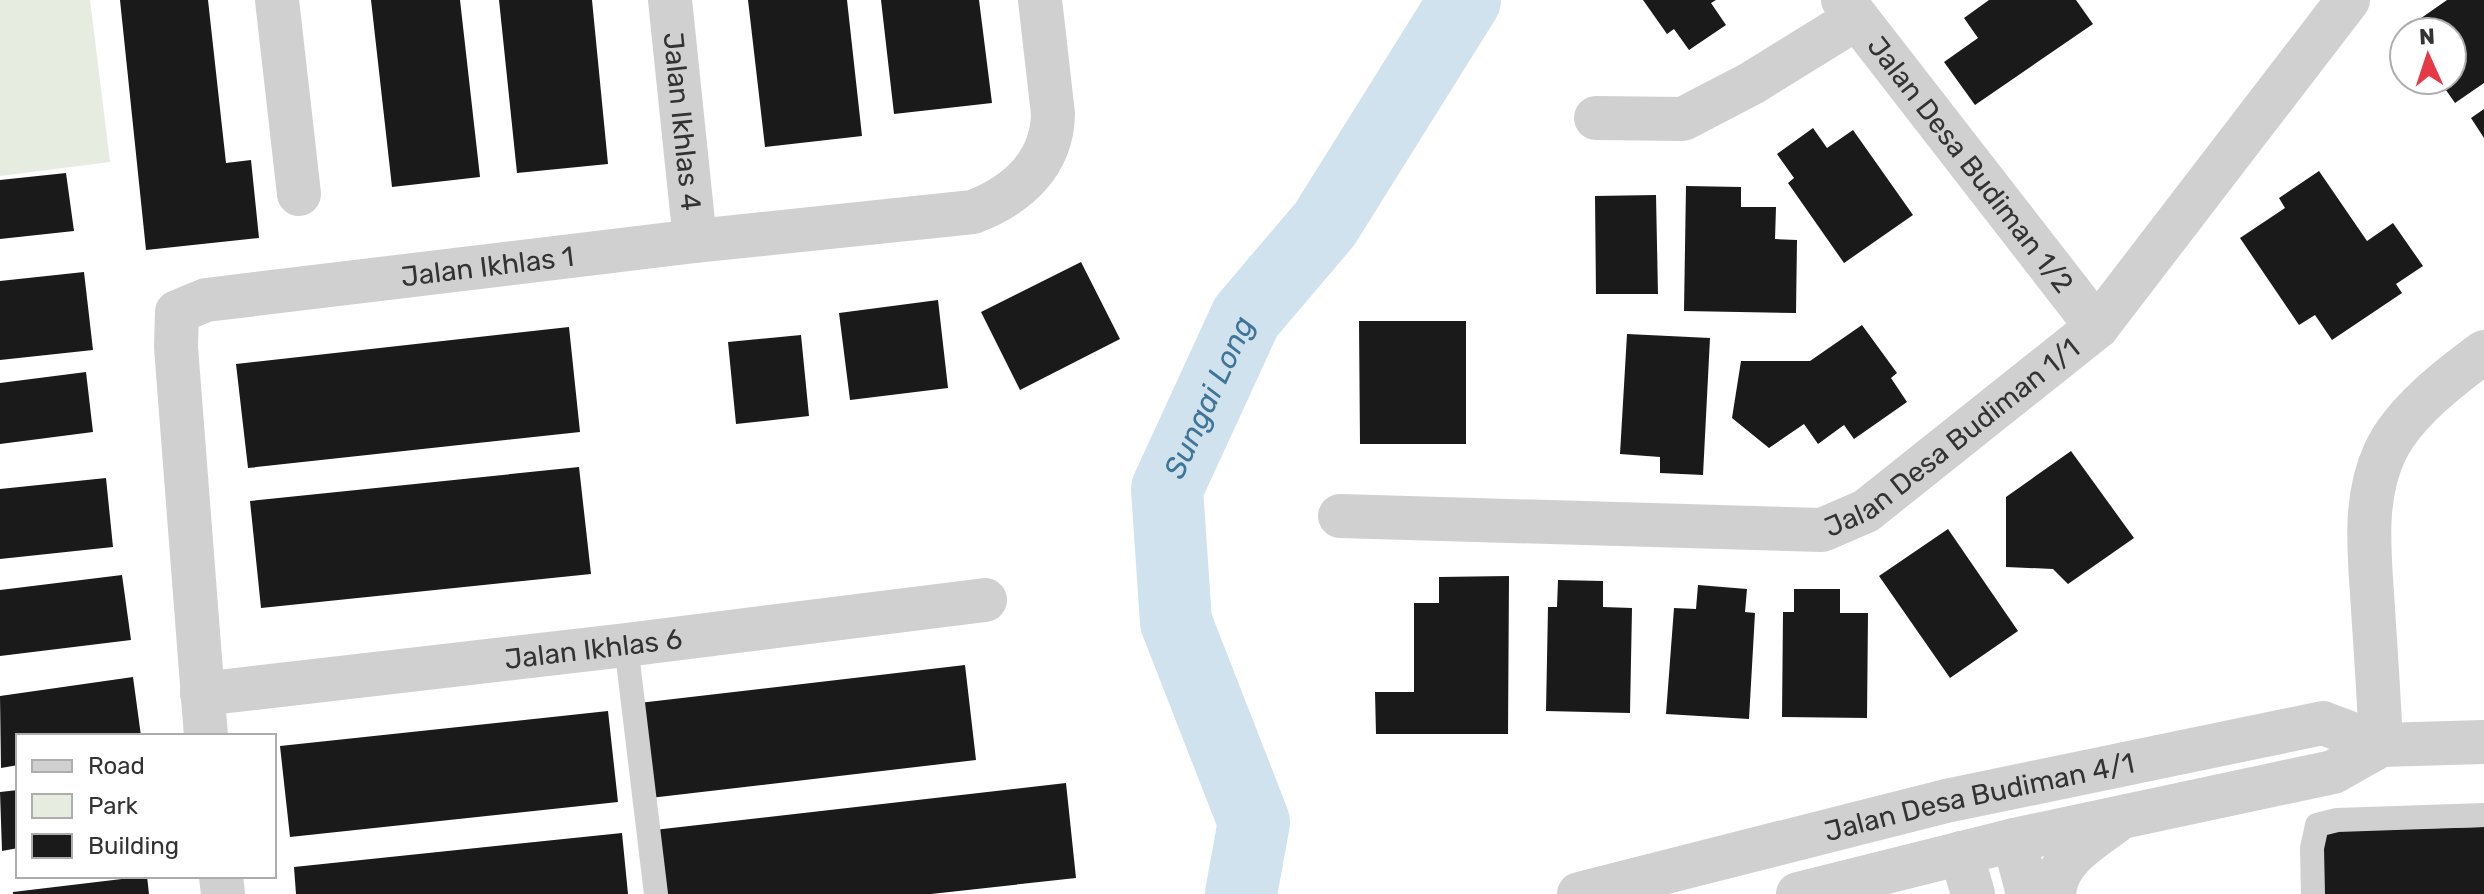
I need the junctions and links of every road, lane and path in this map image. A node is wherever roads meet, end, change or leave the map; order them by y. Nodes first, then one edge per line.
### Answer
1 (277, 0) edge
2 (670, 0) edge
3 (1040, 0) edge
4 (2348, 0) edge
5 (1850, 9) edge
6 (1596, 118) dead end
7 (299, 194) dead end
8 (695, 241) junction
9 (2097, 327) junction
10 (2484, 352) edge
11 (1340, 516) dead end
12 (985, 600) dead end
13 (626, 645) junction
14 (202, 694) junction
15 (206, 734) edge
16 (2484, 742) edge
17 (2381, 745) junction
18 (2017, 785) junction
19 (1921, 807) junction
20 (2484, 815) edge
21 (2120, 818) junction
22 (1982, 852) edge
23 (1847, 882) junction
24 (656, 894) edge
25 (1579, 894) edge
26 (1798, 894) edge
27 (1941, 894) edge
28 (2028, 894) edge
29 (2054, 894) edge
30 (2313, 894) edge

1 - 7 street
2 - 8 street, Jalan Ikhlas 4
3 - 8 street, Jalan Ikhlas 1
4 - 9 street, Jalan Desa Budiman 1/1
5 - 6 street
5 - 9 street, Jalan Desa Budiman 1/2
8 - 14 street, Jalan Ikhlas 1
9 - 11 street, Jalan Desa Budiman 1/1
10 - 17 street
12 - 13 street, Jalan Ikhlas 6
13 - 14 street, Jalan Ikhlas 6
13 - 24 lane
14 - 15 street, Jalan Ikhlas 1
16 - 17 street, Jalan Desa Budiman 4/1
17 - 18 street, Jalan Desa Budiman 4/1
17 - 21 street, Jalan Desa Budiman 4/1
18 - 19 street, Jalan Desa Budiman 4/1
18 - 22 street
19 - 22 street
19 - 25 street, Jalan Desa Budiman 4/1
20 - 30 lane
21 - 22 street, Jalan Desa Budiman 4/1
21 - 29 street
22 - 23 street, Jalan Desa Budiman 4/1
22 - 28 street
23 - 26 street, Jalan Desa Budiman 4/1
23 - 27 street

